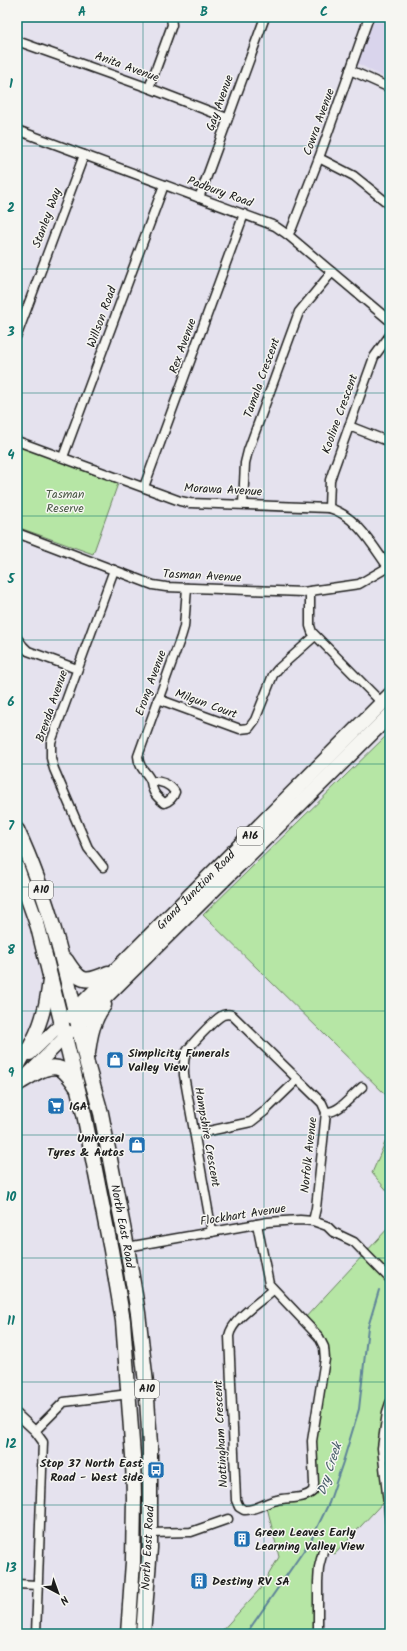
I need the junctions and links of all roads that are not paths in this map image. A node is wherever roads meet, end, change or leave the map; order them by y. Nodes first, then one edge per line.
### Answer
1 (171, 17) edge
2 (265, 17) edge
3 (369, 17) edge
4 (17, 41) edge
5 (350, 70) junction
6 (149, 88) junction
7 (390, 88) edge
8 (227, 118) junction
9 (17, 130) edge
10 (84, 155) junction
11 (319, 158) junction
12 (164, 185) junction
13 (199, 198) junction
14 (390, 205) edge
15 (244, 214) junction
16 (288, 235) junction
17 (332, 272) junction
18 (390, 321) edge
19 (17, 335) edge
20 (390, 335) edge
21 (349, 426) junction
22 (17, 441) edge
23 (390, 442) edge
24 (63, 457) junction
25 (144, 486) junction
26 (243, 504) junction
27 (329, 508) junction
28 (17, 533) edge
29 (389, 567) edge
30 (114, 570) junction
31 (187, 588) junction
32 (310, 591) junction
33 (315, 636) junction
34 (17, 638) edge
35 (77, 670) junction
36 (158, 699) junction
37 (387, 703) edge
38 (390, 715) edge
39 (150, 781) dead end
40 (17, 830) edge
41 (103, 867) dead end
42 (17, 868) edge
43 (202, 893) junction
44 (60, 952) junction
45 (120, 974) junction
46 (50, 975) junction
47 (76, 1017) junction
48 (62, 1023) junction
49 (65, 1037) junction
50 (87, 1064) junction
51 (18, 1066) edge
52 (297, 1080) junction
53 (17, 1085) edge
54 (78, 1087) junction
55 (362, 1087) dead end
56 (326, 1112) junction
57 (195, 1134) junction
58 (313, 1221) junction
59 (257, 1224) junction
60 (212, 1232) junction
61 (108, 1235) junction
62 (127, 1247) junction
63 (115, 1269) junction
64 (390, 1279) edge
65 (273, 1290) junction
66 (129, 1394) junction
67 (390, 1403) edge
68 (17, 1414) edge
69 (35, 1431) junction
70 (134, 1517) junction
71 (228, 1519) dead end
72 (390, 1522) edge
73 (150, 1533) junction
74 (324, 1547) dead end
75 (133, 1548) junction
76 (17, 1584) edge
77 (38, 1585) junction
78 (36, 1634) edge
79 (128, 1634) edge
80 (143, 1634) edge
81 (318, 1634) edge

1 - 6 street
2 - 8 street, Gay Avenue
3 - 5 street, Cowra Avenue
4 - 6 street, Anita Avenue
5 - 7 street
5 - 11 street, Cowra Avenue
6 - 8 street, Anita Avenue
8 - 13 street, Gay Avenue
9 - 10 street, Padbury Road
10 - 12 street, Padbury Road
10 - 19 street, Stanley Way
11 - 14 street
11 - 16 street, Cowra Avenue
12 - 13 street, Padbury Road
12 - 24 street, Willson Road
13 - 15 street, Padbury Road
15 - 16 street, Padbury Road
15 - 25 street, Rex Avenue
16 - 17 street, Padbury Road
17 - 18 street, Padbury Road
17 - 26 street, Tamala Crescent
20 - 21 street, Kooline Crescent
21 - 23 street
21 - 27 street, Kooline Crescent
22 - 24 street, Morawa Avenue
24 - 25 street, Morawa Avenue
25 - 26 street, Morawa Avenue
26 - 27 street, Morawa Avenue
27 - 29 street, Morawa Avenue
28 - 30 street, Tasman Avenue
29 - 32 street, Tasman Avenue
30 - 31 street, Tasman Avenue
30 - 35 street, Brenda Avenue
31 - 32 street, Tasman Avenue
31 - 36 street, Erong Avenue
32 - 33 street
33 - 36 street, Milgun Court
33 - 37 street
34 - 35 street
35 - 41 street, Brenda Avenue
36 - 39 street, Erong Avenue
37 - 43 highway, Grand Junction Road / A16
38 - 43 highway, Grand Junction Road / A16
40 - 44 highway, North East Road / A10
42 - 46 highway, North East Road / A10
43 - 45 highway, Grand Junction Road / A16
44 - 45 highway
44 - 47 highway, North East Road / A10
45 - 47 highway, Grand Junction Road / A16
45 - 50 highway
46 - 48 highway, North East Road / A10
46 - 51 main road
47 - 48 highway, Grand Junction Road / A16
47 - 49 main road, Grand Junction Road / A16
47 - 50 highway, North East Road / A10
48 - 49 highway, North East Road / A10
48 - 51 main road, Grand Junction Road / A16
49 - 53 main road, Grand Junction Road / A16
49 - 54 highway, North East Road / A10
50 - 62 highway, North East Road / A10
52 - 56 street, Hampshire Crescent
52 - 57 street
52 - 57 street, Hampshire Crescent
53 - 54 highway
54 - 61 highway, North East Road / A10
55 - 56 street, Norfolk Avenue
56 - 58 street, Norfolk Avenue
57 - 60 street, Hampshire Crescent
58 - 59 street, Flockhart Avenue
58 - 64 street, Flockhart Avenue
59 - 60 street, Flockhart Avenue
59 - 65 street
60 - 62 street, Flockhart Avenue
61 - 62 highway
61 - 63 highway, North East Road / A10
62 - 63 highway
62 - 73 highway, North East Road / A10
63 - 66 highway, North East Road / A10
65 - 65 street, Nottingham Crescent
66 - 69 street
66 - 70 highway, North East Road / A10
67 - 72 street
68 - 69 street
69 - 77 street
70 - 73 highway
70 - 75 highway, North East Road / A10
71 - 73 street
73 - 75 highway
73 - 80 highway, North East Road / A10
74 - 81 street
75 - 79 highway, North East Road / A10
76 - 77 street
77 - 78 street

